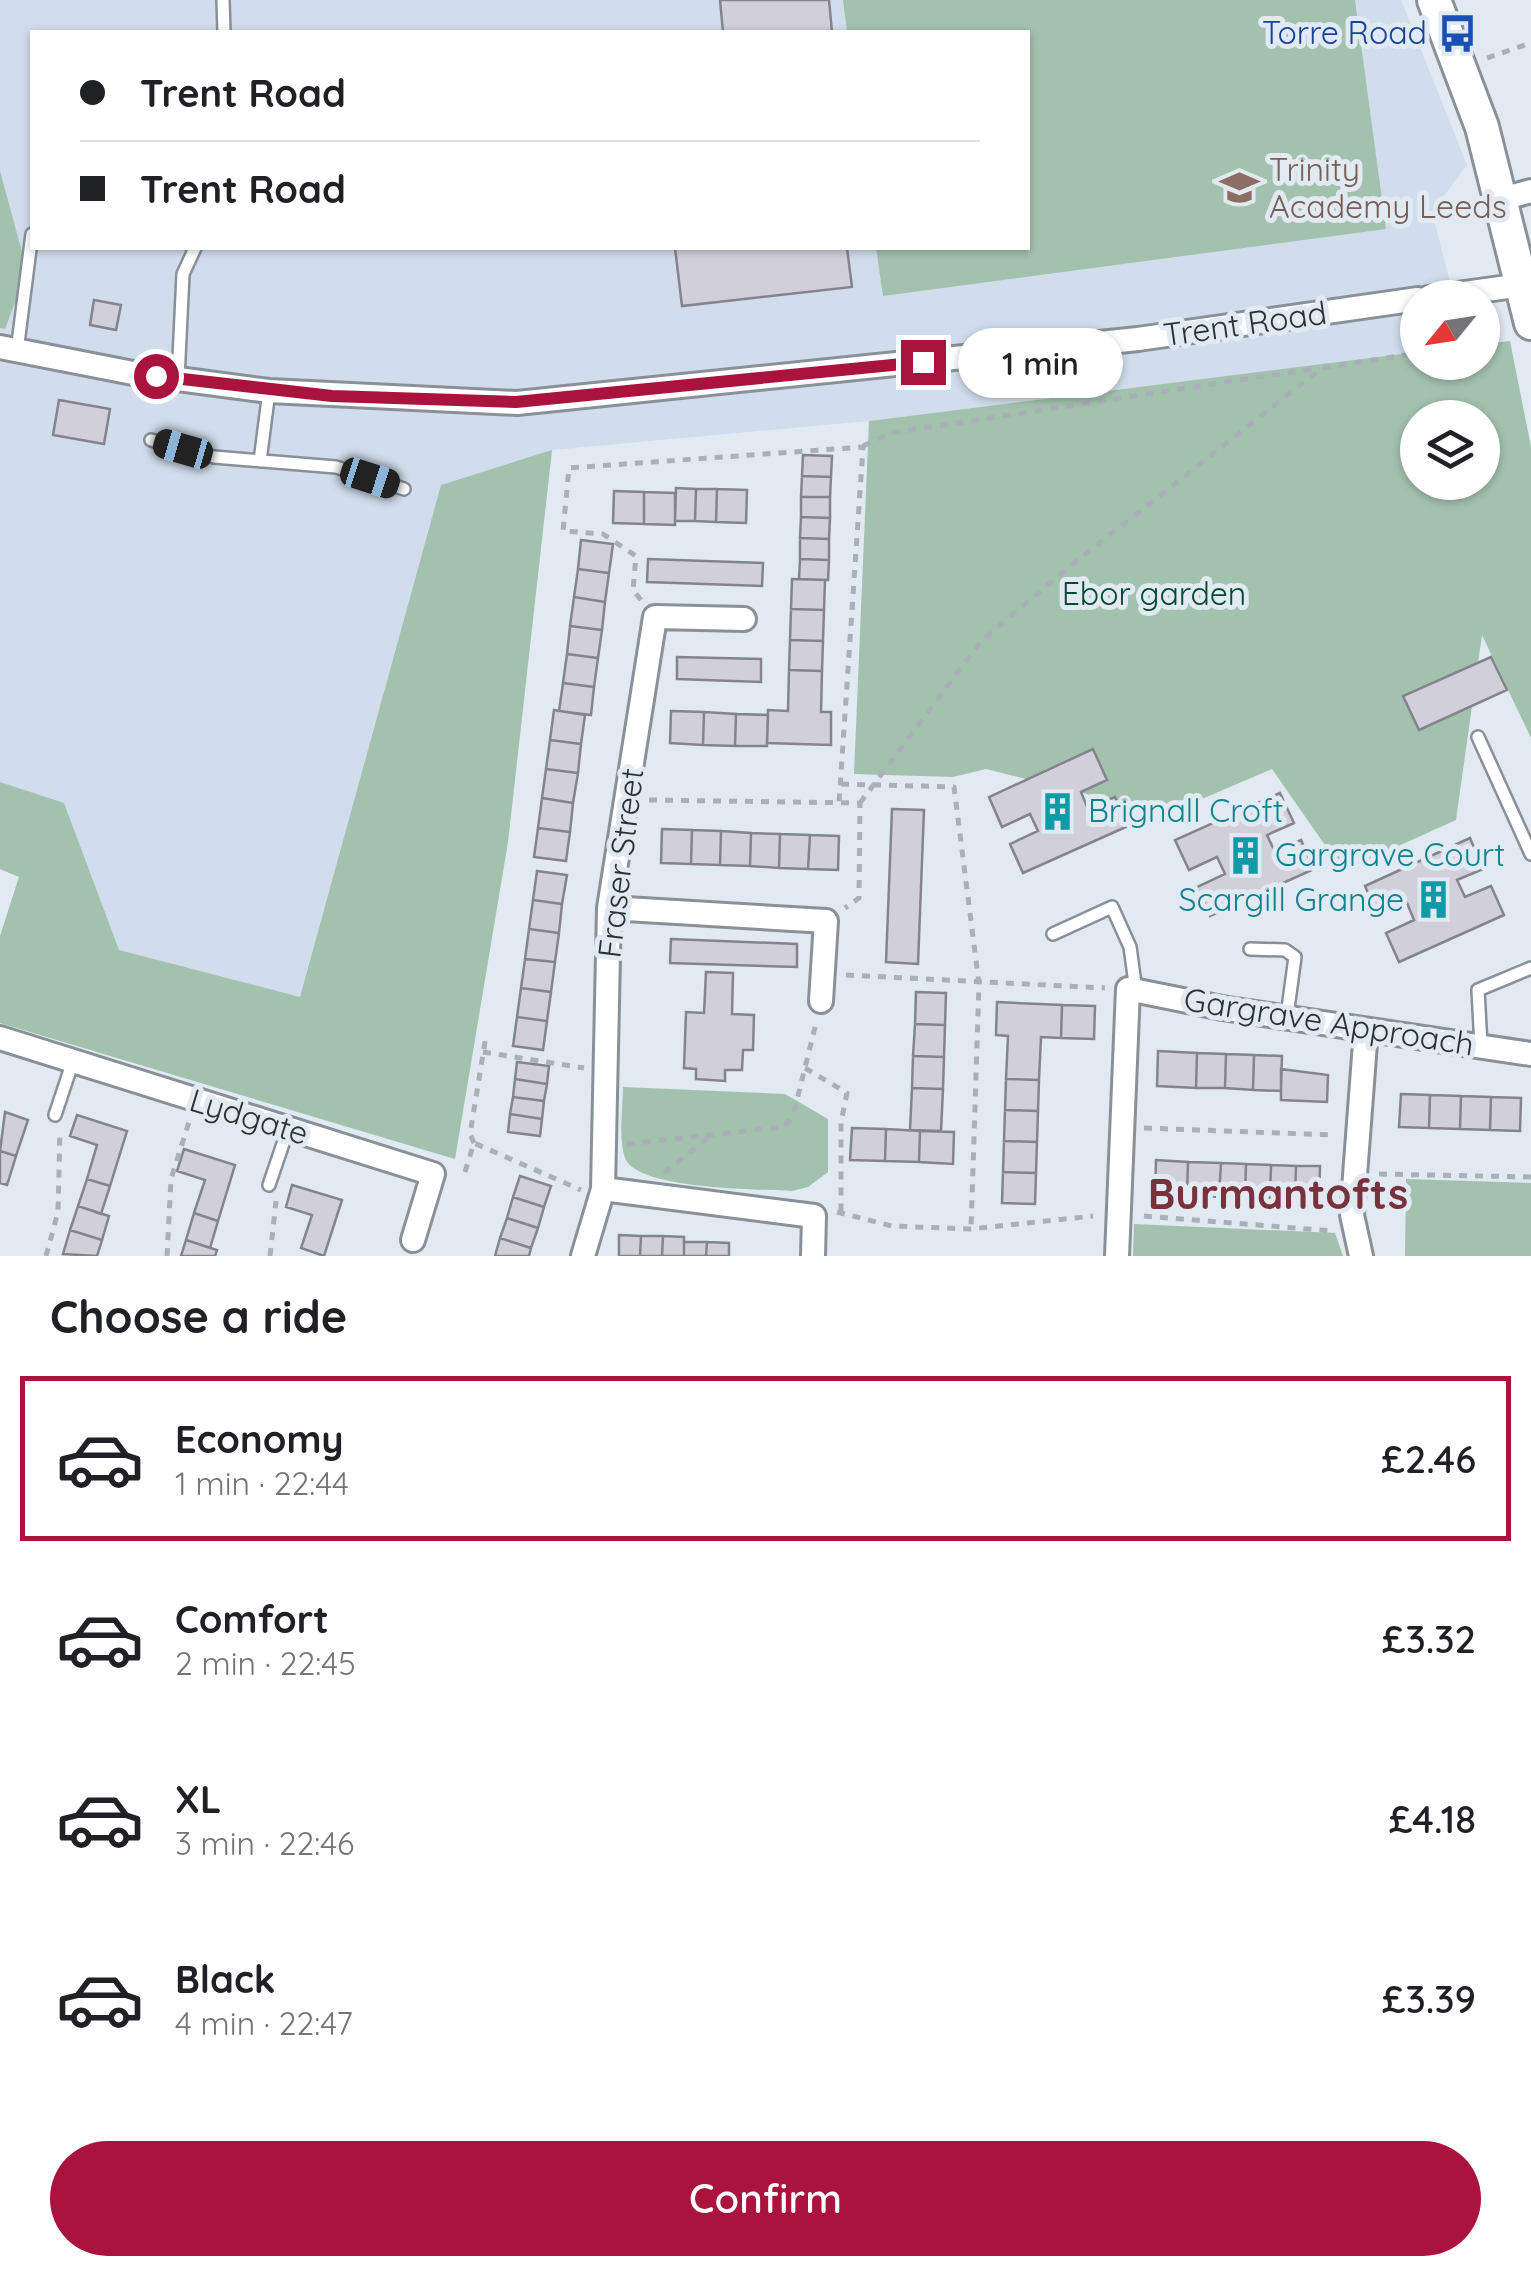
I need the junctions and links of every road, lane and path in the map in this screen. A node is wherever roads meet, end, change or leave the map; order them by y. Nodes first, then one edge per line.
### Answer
1 (223, 0) edge
2 (1434, 0) edge
3 (224, 30) edge
4 (1531, 43) edge
5 (1460, 68) junction
6 (1516, 195) edge
7 (30, 244) edge
8 (194, 250) edge
9 (1522, 285) junction
10 (1500, 288) edge
11 (1400, 302) edge
12 (1531, 323) edge
13 (8, 349) edge
14 (1400, 355) edge
15 (1322, 368) junction
16 (178, 379) junction
17 (269, 390) junction
18 (151, 440) dead end
19 (862, 446) junction
20 (260, 461) junction
21 (404, 489) dead end
22 (655, 617) junction
23 (744, 619) dead end
24 (1478, 737) dead end
25 (840, 784) junction
26 (870, 785) junction
27 (626, 800) junction
28 (839, 803) junction
29 (860, 803) junction
30 (1531, 854) edge
31 (609, 908) junction
32 (826, 921) junction
33 (1054, 934) dead end
34 (1250, 949) dead end
35 (1531, 968) edge
36 (823, 974) junction
37 (979, 984) junction
38 (1132, 990) junction
39 (821, 1001) joint
40 (1287, 1016) junction
41 (1366, 1030) junction
42 (486, 1036) dead end
43 (0, 1038) edge
44 (1482, 1046) junction
45 (483, 1052) junction
46 (1531, 1054) edge
47 (72, 1061) junction
48 (804, 1068) junction
49 (606, 1072) junction
50 (195, 1100) junction
51 (55, 1115) joint
52 (1122, 1127) junction
53 (288, 1129) junction
54 (710, 1136) junction
55 (1356, 1136) junction
56 (474, 1142) junction
57 (604, 1146) junction
58 (465, 1172) dead end
59 (1355, 1173) junction
60 (1531, 1177) edge
61 (270, 1185) joint
62 (603, 1189) junction
63 (638, 1194) junction
64 (841, 1211) junction
65 (1119, 1214) junction
66 (814, 1216) junction
67 (970, 1229) junction
68 (1356, 1232) junction
69 (413, 1240) dead end
70 (46, 1256) edge
71 (166, 1256) edge
72 (270, 1256) edge
73 (583, 1256) edge
74 (812, 1256) edge
75 (1117, 1256) edge
76 (1361, 1256) edge

1 - 3 lane
2 - 5 street
4 - 5 path
5 - 6 street
6 - 9 street
7 - 13 lane
8 - 16 lane
9 - 10 street
9 - 12 street
11 - 17 street, Trent Road
13 - 16 street, Trent Road
14 - 15 path
15 - 19 path
15 - 26 path
16 - 17 street, Trent Road
17 - 20 lane
18 - 20 lane
19 - 22 path
19 - 25 path
20 - 21 lane
22 - 23 street
22 - 27 street, Fraser Street
24 - 30 lane
25 - 26 path
25 - 28 path
26 - 29 path
26 - 37 path
27 - 28 path
27 - 31 street, Fraser Street
28 - 29 path
29 - 32 path
31 - 32 street
31 - 49 street, Fraser Street
32 - 36 street
33 - 38 lane
34 - 40 lane
35 - 44 lane
36 - 37 path
36 - 39 street
37 - 38 path
37 - 67 path
38 - 40 street, Gargrave Approach
38 - 52 street
39 - 48 path
40 - 41 street, Gargrave Approach
41 - 44 street, Gargrave Approach
41 - 55 street
42 - 45 path
43 - 47 street, Lydgate
44 - 46 street, Gargrave Approach
45 - 49 path
45 - 56 path
47 - 50 street, Lydgate
47 - 51 lane
48 - 54 path
48 - 64 path
49 - 57 street, Fraser Street
50 - 53 street, Lydgate
50 - 71 path
51 - 70 path
52 - 55 path
52 - 65 street
53 - 61 lane
53 - 69 street, Lydgate
54 - 57 path
54 - 63 path
55 - 59 street
56 - 58 path
56 - 62 path
57 - 62 street, Fraser Street
59 - 60 path
59 - 68 street
61 - 72 path
62 - 63 street
62 - 73 street, Fraser Street
63 - 66 street
64 - 66 path
64 - 67 path
65 - 67 path
65 - 68 path
65 - 75 street
66 - 74 street
68 - 76 street

